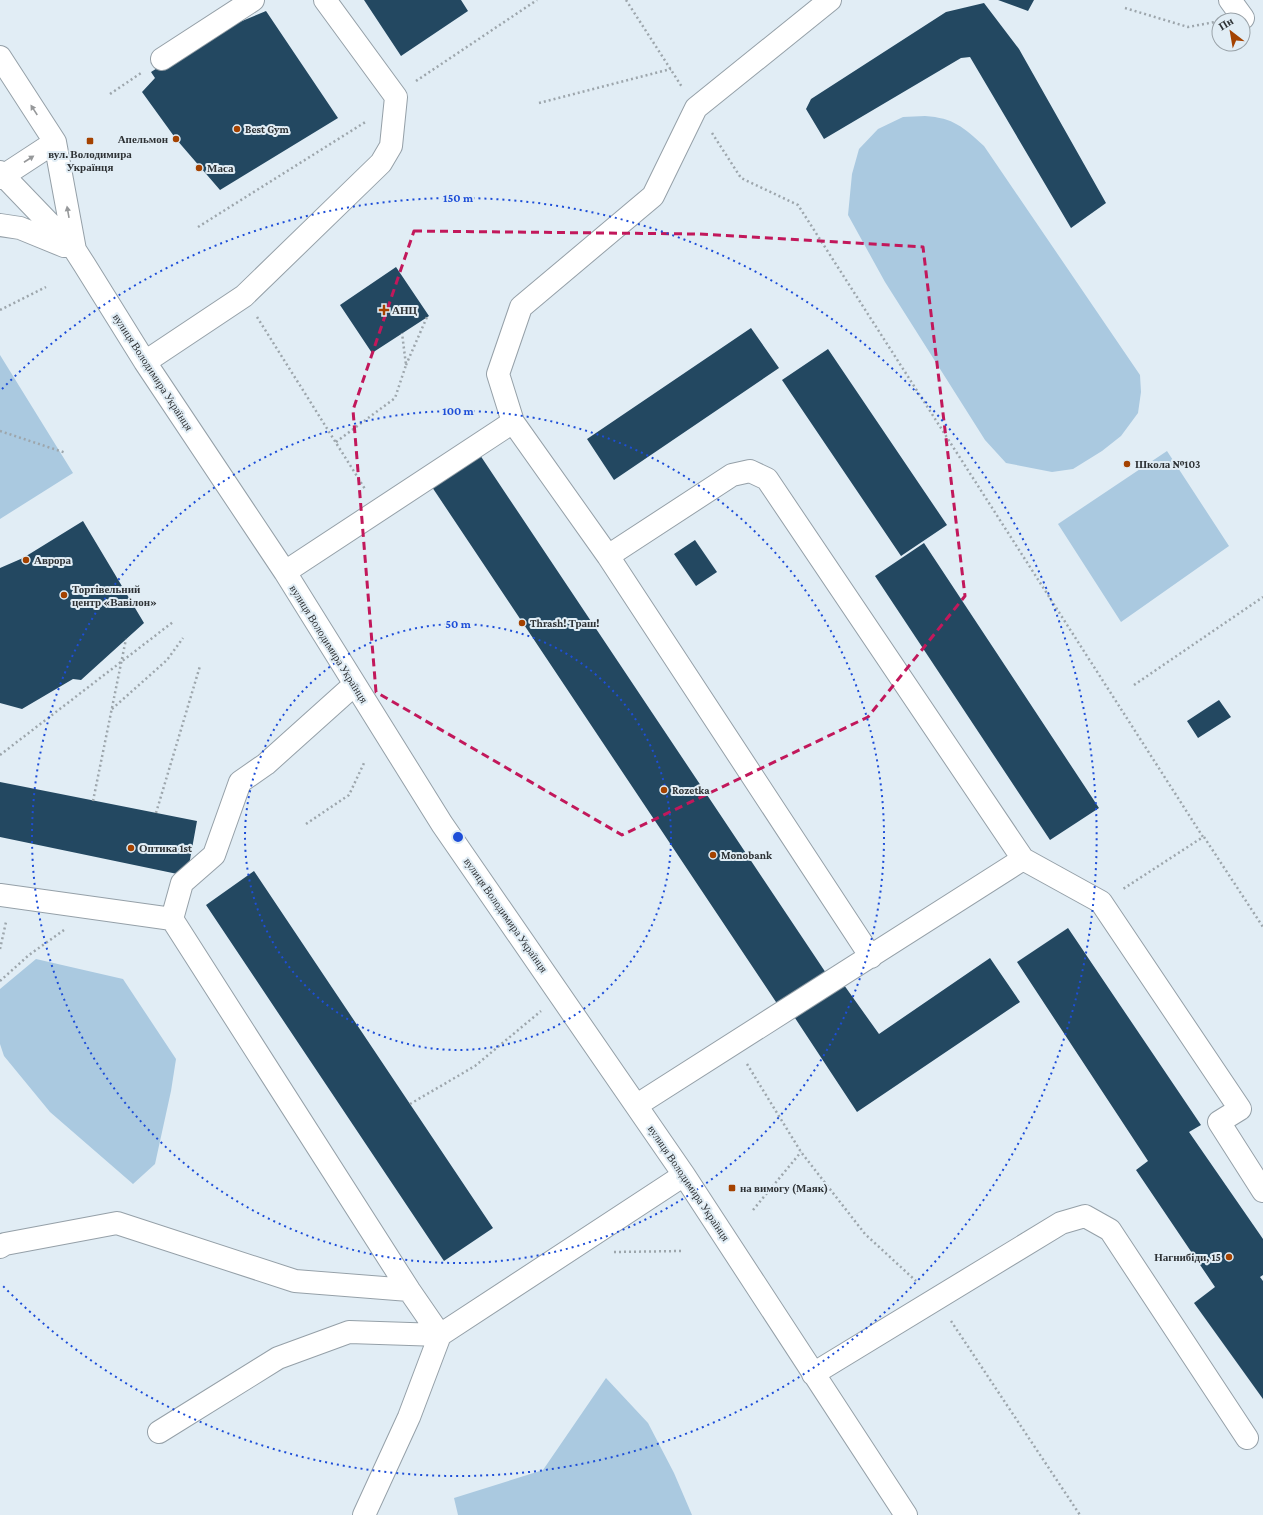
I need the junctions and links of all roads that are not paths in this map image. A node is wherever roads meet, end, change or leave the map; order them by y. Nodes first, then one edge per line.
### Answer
1 (253, 0) edge
2 (325, 0) edge
3 (830, 0) edge
4 (1230, 0) edge
5 (1239, 12) edge
6 (0, 58) edge
7 (162, 59) road end
8 (55, 142) junction
9 (1, 175) edge
10 (0, 225) edge
11 (74, 250) junction
12 (145, 362) junction
13 (513, 422) junction
14 (608, 556) junction
15 (284, 572) junction
16 (354, 685) junction
17 (1023, 858) junction
18 (0, 895) edge
19 (172, 919) junction
20 (871, 956) junction
21 (637, 1105) junction
22 (684, 1175) junction
23 (1263, 1191) edge
24 (0, 1247) edge
25 (410, 1290) junction
26 (440, 1335) junction
27 (814, 1374) junction
28 (159, 1432) dead end
29 (1248, 1438) dead end
30 (364, 1515) edge
31 (906, 1515) edge

1 - 7 street
2 - 12 street
3 - 13 street
4 - 5 street
8 -> 6 street, вулиця Володимира Українця
9 -> 8 street
11 -> 8 street, вулиця Володимира Українця
9 - 11 street, вулиця Володимира Українця
10 - 11 street
11 - 12 street, вулиця Володимира Українця
12 - 15 street, вулиця Володимира Українця
13 - 14 street
13 - 15 street
14 - 17 street
14 - 20 street
15 - 16 street, вулиця Володимира Українця
16 - 19 street
16 - 21 street, вулиця Володимира Українця
17 - 20 street
17 - 23 street
18 - 19 street
19 - 25 street
20 - 21 street
21 - 22 street, вулиця Володимира Українця
22 - 26 street
22 - 27 street, вулиця Володимира Українця
24 - 25 street
25 - 26 street
26 - 28 street
26 - 30 street
27 - 29 street
27 - 31 street, вулиця Володимира Українця

